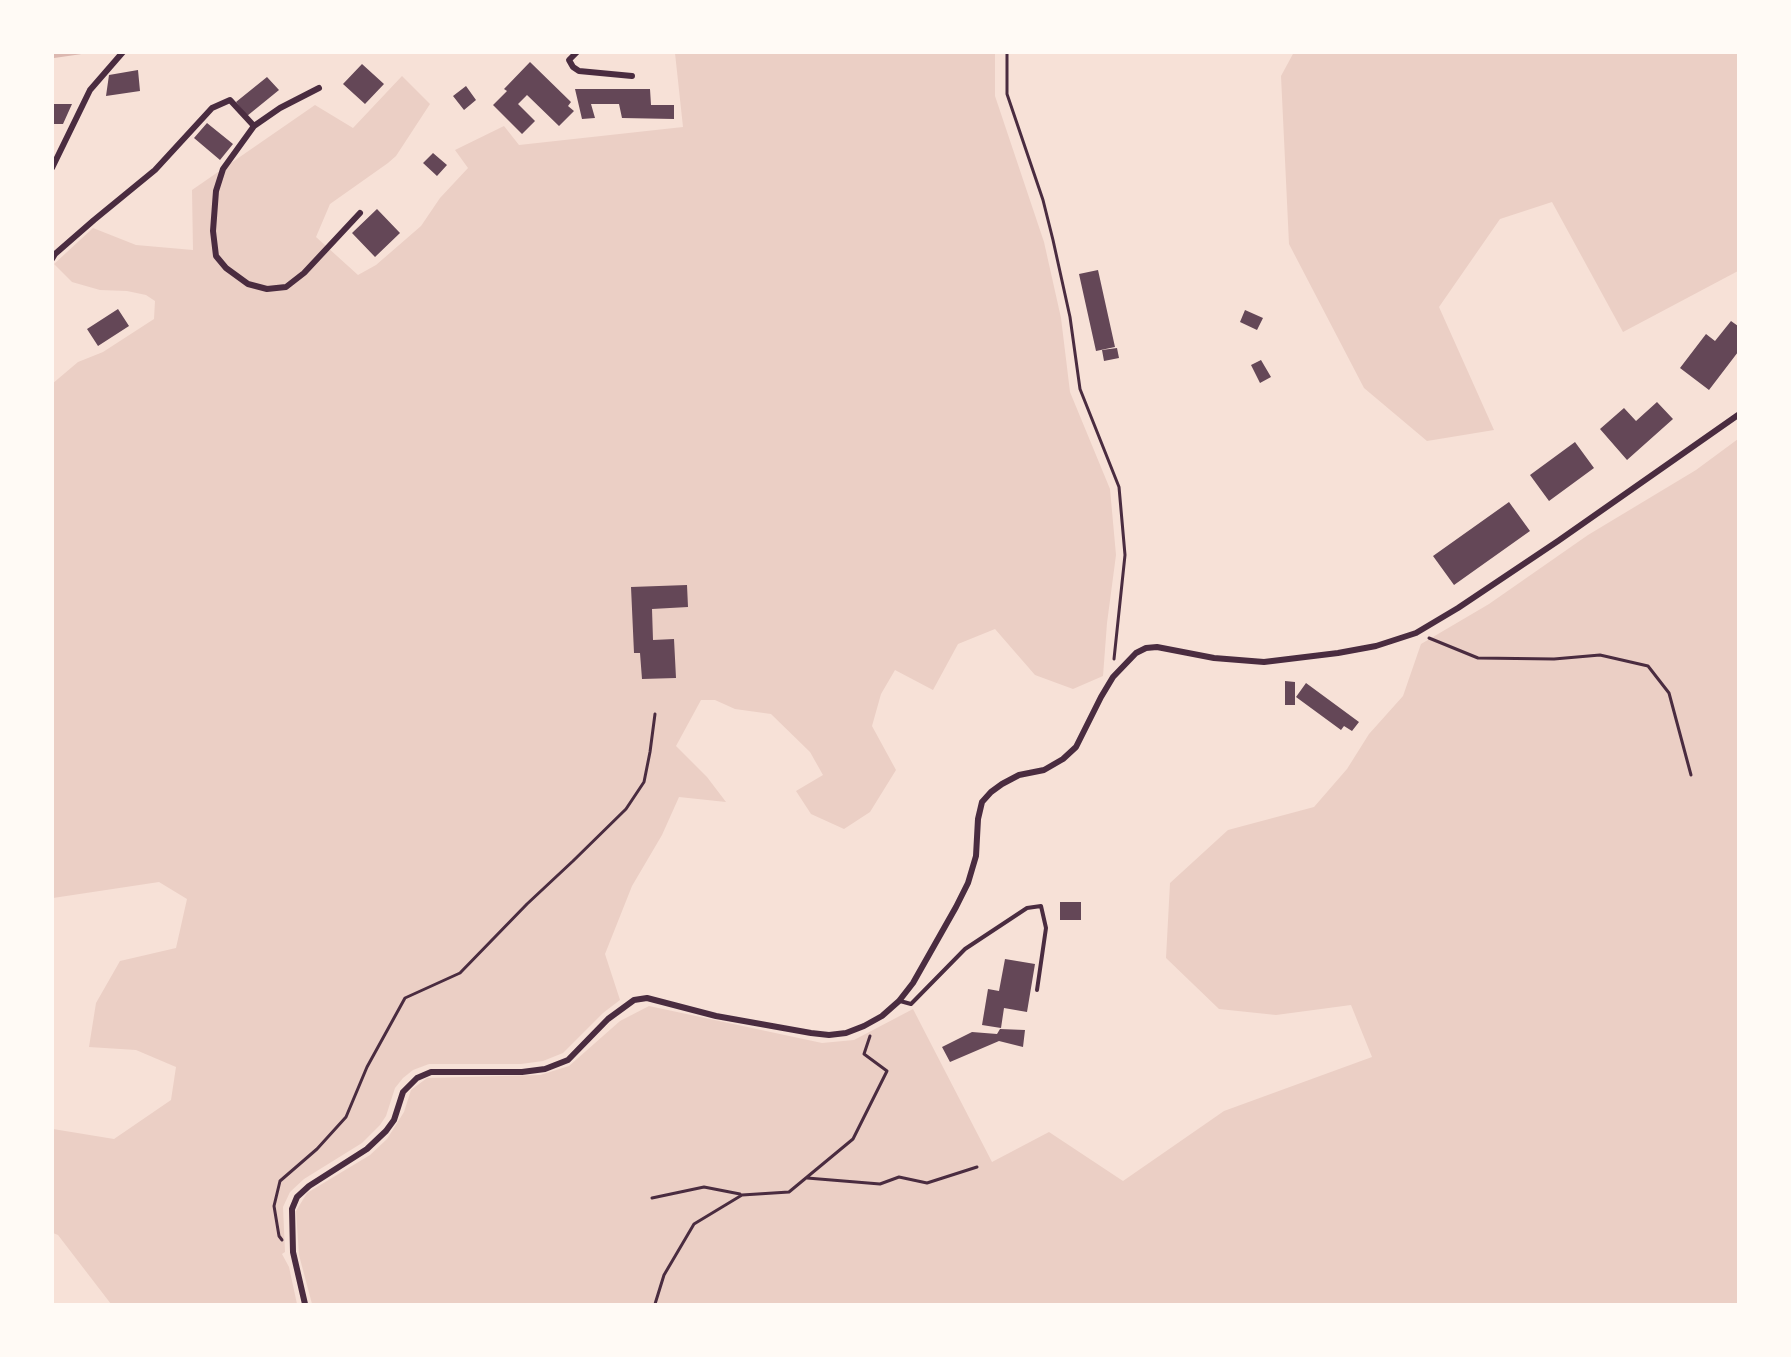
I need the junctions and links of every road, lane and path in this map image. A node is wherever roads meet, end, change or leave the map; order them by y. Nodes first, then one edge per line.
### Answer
1 (123, 52) edge
2 (577, 52) edge
3 (1007, 52) edge
4 (632, 76) dead end
5 (319, 88) dead end
6 (254, 126) junction
7 (52, 168) edge
8 (360, 213) dead end
9 (52, 259) edge
10 (1738, 415) edge
11 (1416, 633) junction
12 (1113, 677) junction
13 (655, 714) dead end
14 (1691, 775) dead end
15 (1037, 990) dead end
16 (899, 1001) junction
17 (875, 1020) junction
18 (977, 1167) dead end
19 (807, 1178) junction
20 (742, 1195) junction
21 (652, 1197) dead end
22 (293, 1252) junction
23 (305, 1305) edge
24 (655, 1305) edge

1 - 7 street
2 - 4 street
3 - 12 path
5 - 6 street
6 - 8 street
6 - 9 street
10 - 11 street
11 - 12 street
11 - 14 path
12 - 16 street
13 - 22 path
15 - 16 lane
16 - 17 street
17 - 19 path
17 - 22 street
18 - 19 path
19 - 20 path
20 - 21 path
20 - 24 path
22 - 23 street

